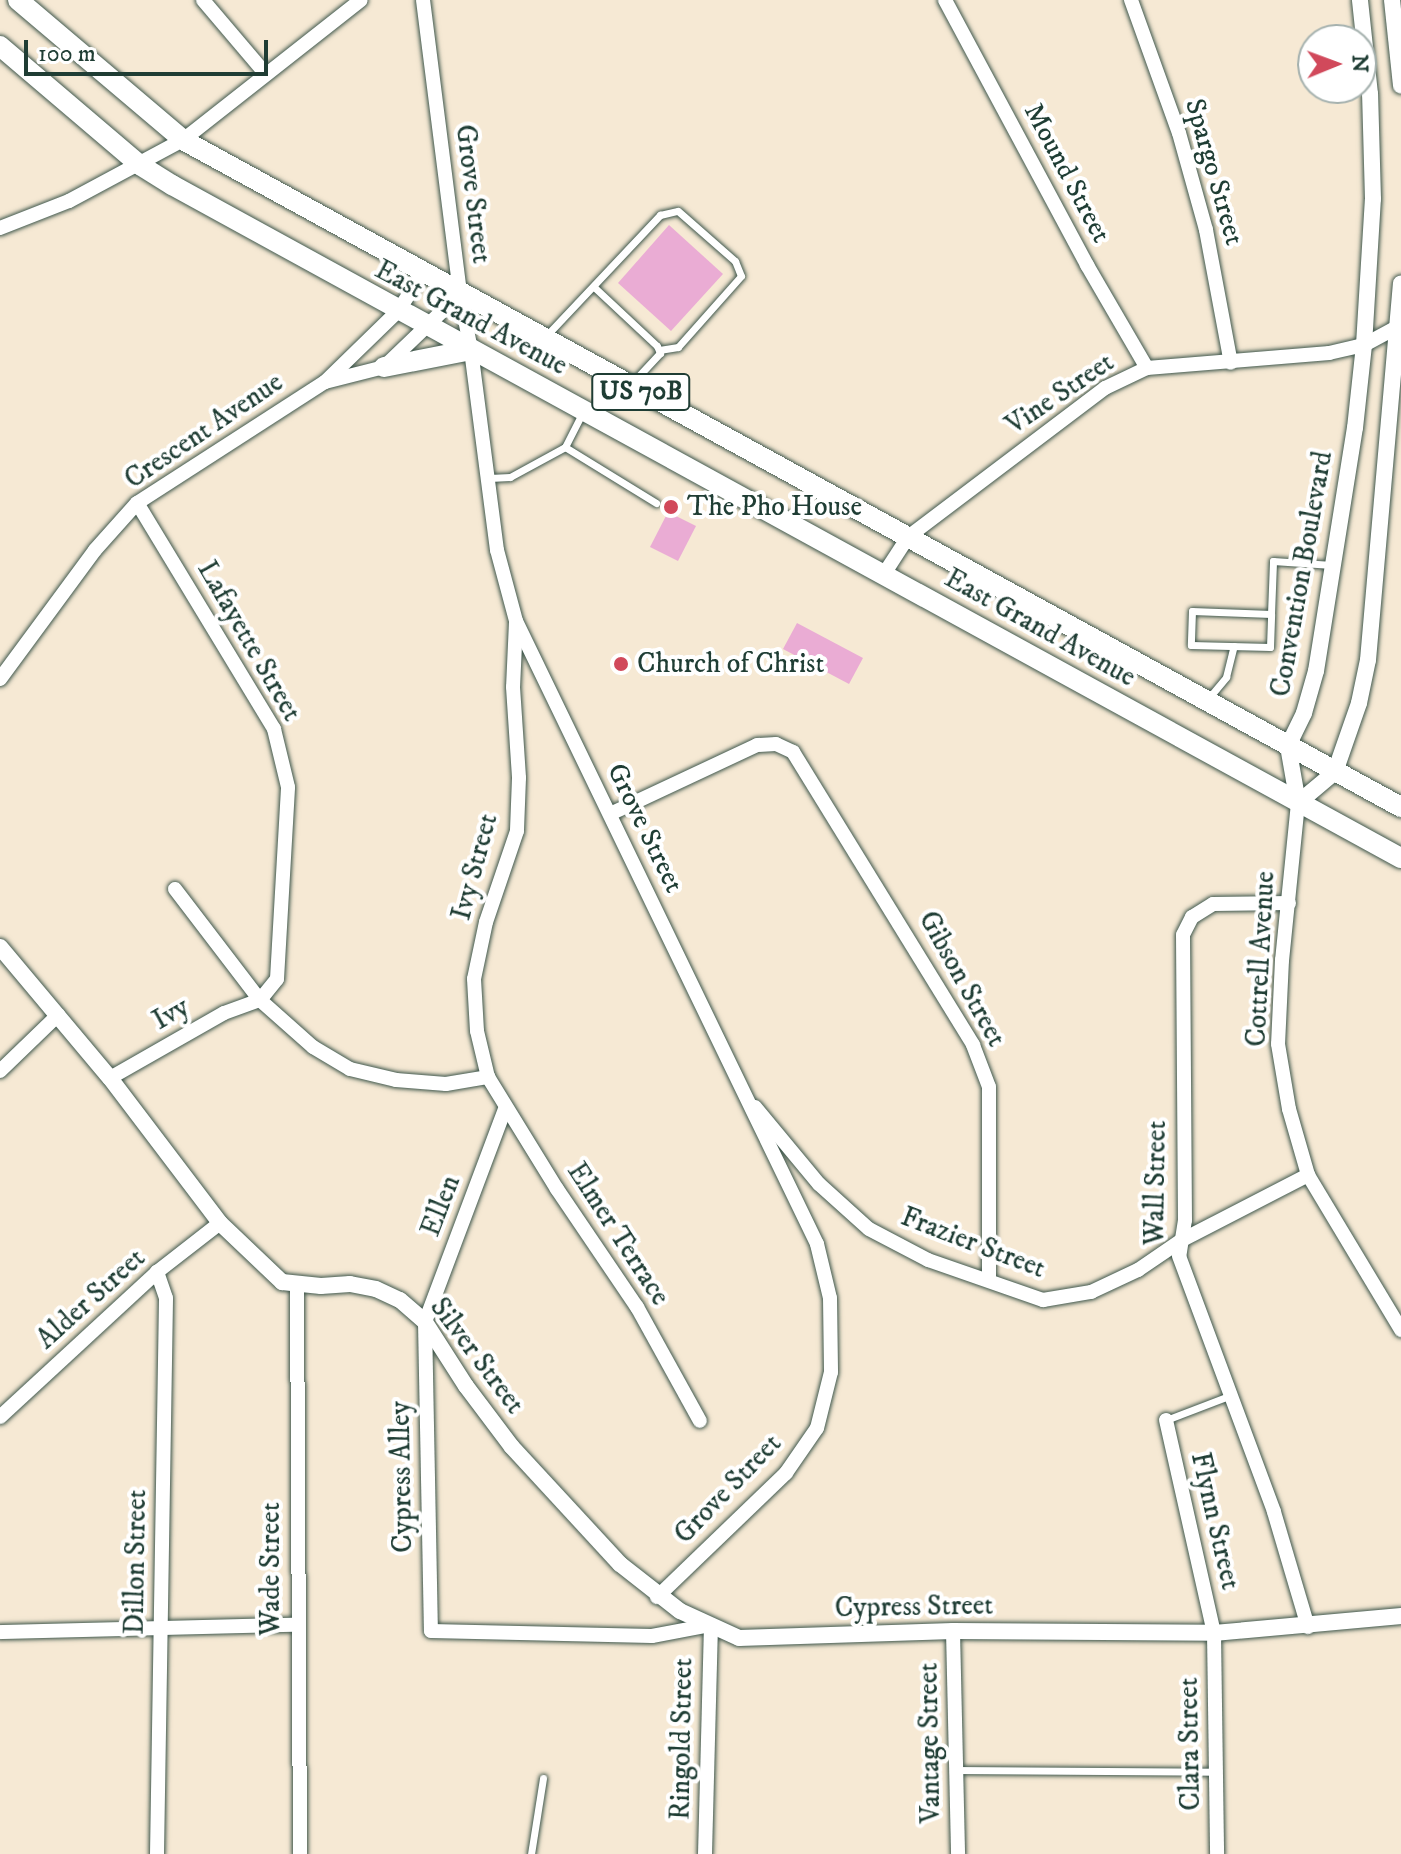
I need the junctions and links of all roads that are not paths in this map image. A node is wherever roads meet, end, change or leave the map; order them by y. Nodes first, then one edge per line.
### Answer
1 (18, 0) edge
2 (203, 0) edge
3 (361, 0) edge
4 (423, 0) edge
5 (945, 0) edge
6 (1131, 0) edge
7 (1360, 0) edge
8 (1392, 0) edge
9 (0, 46) edge
10 (265, 73) junction
11 (1401, 86) edge
12 (183, 140) junction
13 (140, 165) junction
14 (0, 228) edge
15 (423, 273) junction
16 (1401, 283) edge
17 (594, 287) junction
18 (460, 294) junction
19 (398, 311) junction
20 (1399, 326) edge
21 (428, 327) junction
22 (543, 339) junction
23 (1364, 345) junction
24 (471, 350) junction
25 (659, 350) junction
26 (1231, 363) junction
27 (384, 367) junction
28 (1147, 368) junction
29 (325, 382) junction
30 (630, 386) junction
31 (583, 411) junction
32 (565, 447) junction
33 (489, 478) junction
34 (137, 503) junction
35 (656, 503) dead end
36 (908, 537) junction
37 (1333, 565) junction
38 (884, 574) junction
39 (1244, 613) junction
40 (1271, 614) junction
41 (516, 621) junction
42 (1244, 622) dead end
43 (1240, 644) junction
44 (0, 679) edge
45 (1206, 701) junction
46 (1288, 746) junction
47 (1335, 772) junction
48 (1298, 803) junction
49 (1401, 807) edge
50 (610, 814) junction
51 (1401, 858) edge
52 (175, 889) dead end
53 (1289, 903) junction
54 (3, 955) edge
55 (260, 1000) junction
56 (58, 1015) junction
57 (0, 1071) edge
58 (488, 1077) junction
59 (110, 1078) junction
60 (744, 1095) junction
61 (505, 1109) junction
62 (1308, 1175) junction
63 (220, 1223) junction
64 (1182, 1240) junction
65 (157, 1272) junction
66 (989, 1280) junction
67 (297, 1284) junction
68 (425, 1322) junction
69 (1401, 1330) edge
70 (1231, 1395) junction
71 (0, 1417) edge
72 (1166, 1420) joint
73 (700, 1421) dead end
74 (657, 1597) junction
75 (1401, 1616) edge
76 (296, 1625) junction
77 (711, 1625) junction
78 (1308, 1627) junction
79 (161, 1630) junction
80 (431, 1631) joint
81 (953, 1631) junction
82 (0, 1632) edge
83 (1214, 1633) junction
84 (957, 1770) junction
85 (1216, 1772) junction
86 (543, 1778) dead end
87 (157, 1854) edge
88 (300, 1854) edge
89 (531, 1854) edge
90 (705, 1854) edge
91 (958, 1854) edge
92 (1217, 1854) edge

1 - 12 main road, East Grand Avenue / US 70B
2 - 10 street
3 - 10 street
4 - 18 street, Grove Street
5 - 28 street, Mound Street
6 - 26 street, Spargo Street
7 - 23 street, Convention Boulevard
8 - 11 street
9 - 13 main road, East Grand Avenue / US 70B
10 - 12 street
12 - 13 street
12 - 15 main road, East Grand Avenue / US 70B
13 - 14 street
13 - 19 main road, East Grand Avenue / US 70B
15 - 18 main road, East Grand Avenue / US 70B
15 - 19 street, Crescent Avenue
16 - 20 street
17 - 22 lane
17 - 25 lane
17 - 25 lane
18 - 21 street, Crescent Avenue
18 - 22 main road, East Grand Avenue / US 70B
18 - 24 street, Grove Street
19 - 21 main road, East Grand Avenue / US 70B
19 - 29 street, Crescent Avenue
20 - 23 street, Vine Street
20 - 47 street
21 - 24 main road, East Grand Avenue / US 70B
21 - 27 street, Crescent Avenue
22 - 30 main road, East Grand Avenue / US 70B
23 - 26 street, Vine Street
23 - 37 street, Convention Boulevard
24 - 27 main road
24 - 31 main road, East Grand Avenue / US 70B
24 - 33 street, Grove Street
25 - 30 lane
26 - 28 street, Vine Street
27 - 29 street, Crescent Avenue
28 - 36 street, Vine Street
29 - 34 street, Crescent Avenue
30 - 36 main road, East Grand Avenue / US 70B
31 - 32 lane
31 - 38 main road, East Grand Avenue / US 70B
32 - 33 lane
32 - 35 lane
33 - 41 street, Grove Street
34 - 44 street, Crescent Avenue
34 - 55 street, Lafayette Street
36 - 38 street, Vine Street
36 - 45 main road, East Grand Avenue / US 70B
37 - 40 lane
37 - 46 street, Convention Boulevard
38 - 48 main road, East Grand Avenue / US 70B
39 - 40 lane
39 - 42 lane
39 - 43 lane
40 - 43 lane
41 - 50 street, Grove Street
41 - 58 street, Ivy Street
43 - 45 lane
45 - 46 main road, East Grand Avenue / US 70B
46 - 47 main road, East Grand Avenue / US 70B
46 - 48 street
47 - 48 street
47 - 49 main road, East Grand Avenue / US 70B
48 - 51 main road, East Grand Avenue / US 70B
48 - 53 street, Cottrell Avenue
50 - 60 street, Grove Street
50 - 66 street, Gibson Street
52 - 55 street
53 - 62 street, Cottrell Avenue
53 - 64 street, Wall Street
54 - 56 street
55 - 58 street
55 - 59 street, Ivy
56 - 57 street
56 - 59 street
58 - 61 street, Elmer Terrace
59 - 63 street
60 - 66 street, Frazier Street
60 - 74 street, Grove Street
61 - 68 street, Ellen
61 - 73 street, Elmer Terrace
62 - 64 street, Frazier Street
62 - 69 street, Cottrell Avenue
63 - 65 street, Alder Street
63 - 67 street
64 - 66 street, Frazier Street
64 - 70 street, Wall Street
65 - 71 street, Alder Street
65 - 79 street, Dillon Street
67 - 68 street, Silver Street
67 - 76 street, Wade Street
68 - 74 street, Silver Street
68 - 80 street, Cypress Alley
70 - 72 lane
70 - 78 street, Wall Street
72 - 83 street, Flynn Street
74 - 77 street, Silver Street
75 - 78 street, Cypress Street
76 - 79 street
76 - 88 street, Wade Street
77 - 80 street, Cypress Street
77 - 81 street, Cypress Street
77 - 90 street, Ringold Street
78 - 83 street, Cypress Street
79 - 82 street
79 - 87 street, Dillon Street
81 - 83 street, Cypress Street
81 - 84 street, Vantage Street
83 - 85 street, Clara Street
84 - 85 lane
84 - 91 street, Vantage Street
85 - 92 street, Clara Street
86 - 89 lane

